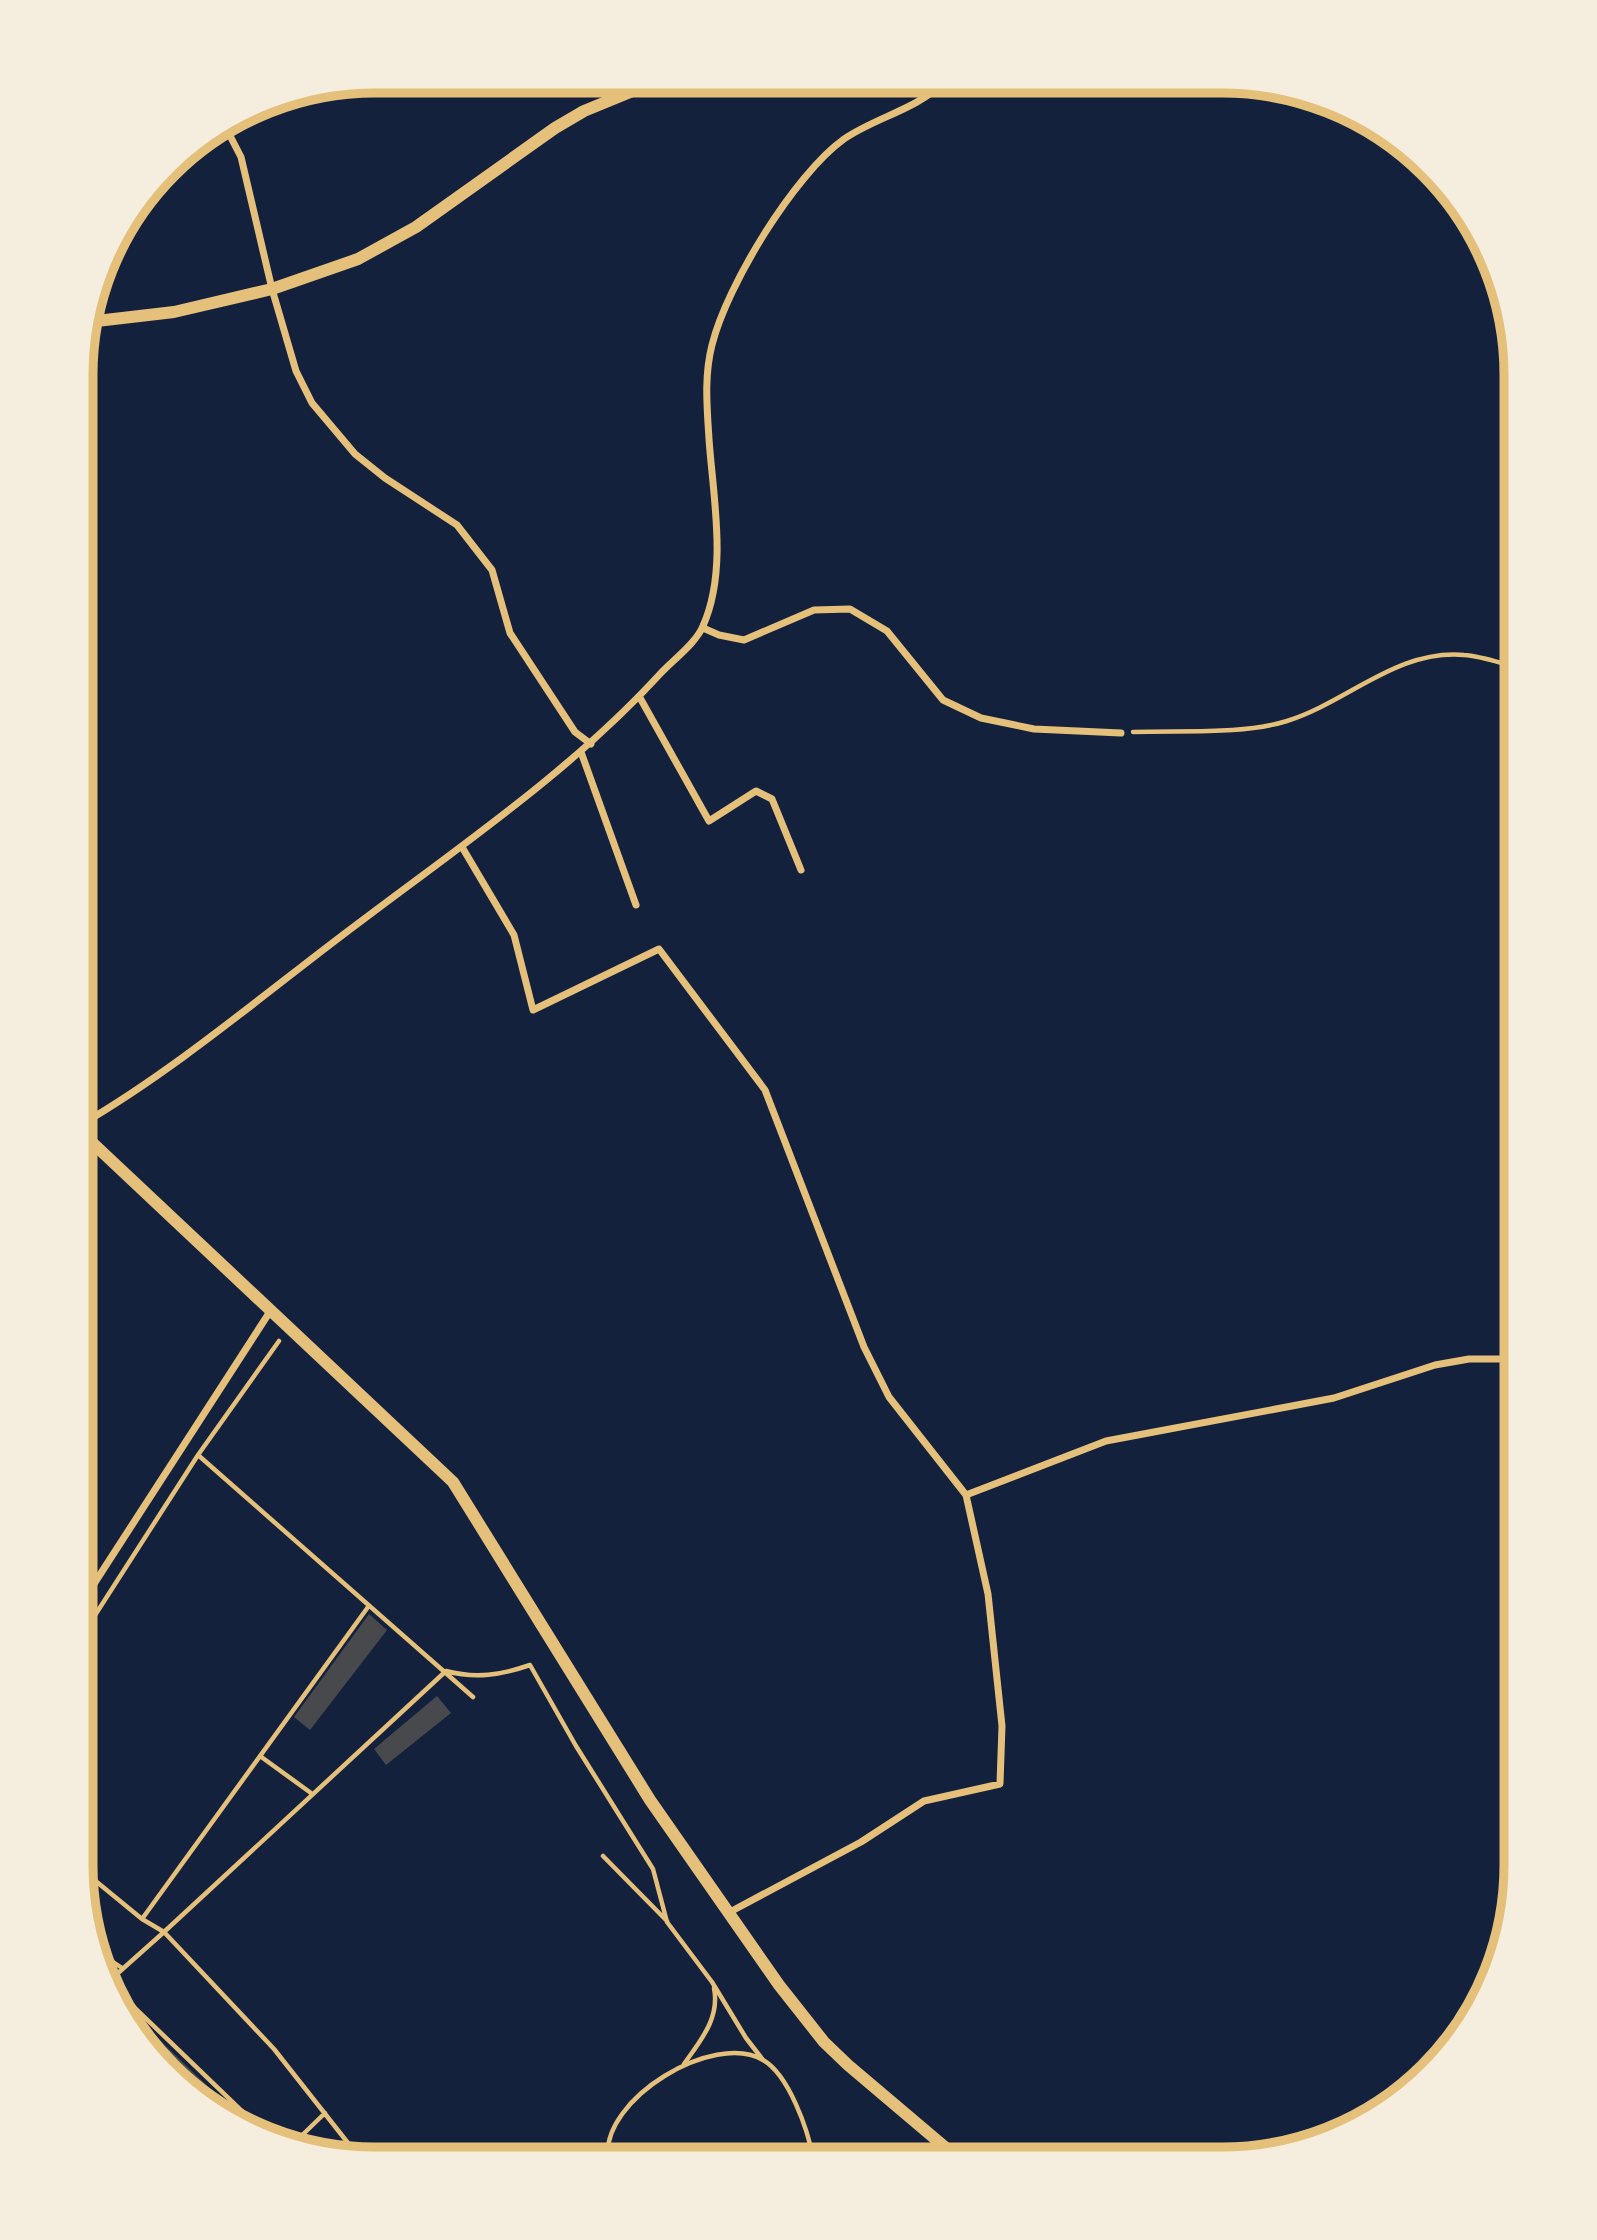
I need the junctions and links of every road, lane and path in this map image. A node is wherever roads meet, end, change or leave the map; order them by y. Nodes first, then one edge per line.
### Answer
1 (627, 93) edge
2 (933, 93) edge
3 (229, 134) edge
4 (272, 289) junction
5 (98, 320) edge
6 (702, 628) junction
7 (1504, 664) edge
8 (639, 696) junction
9 (1121, 733) joint
10 (591, 744) junction
11 (580, 752) junction
12 (461, 847) junction
13 (801, 870) dead end
14 (636, 905) dead end
15 (93, 1118) edge
16 (93, 1143) edge
17 (271, 1310) junction
18 (279, 1341) dead end
19 (1504, 1359) edge
20 (198, 1455) junction
21 (966, 1495) junction
22 (93, 1585) edge
23 (368, 1607) junction
24 (93, 1618) edge
25 (446, 1671) junction
26 (473, 1698) dead end
27 (260, 1756) junction
28 (311, 1793) junction
29 (603, 1856) dead end
30 (93, 1879) edge
31 (728, 1913) junction
32 (142, 1919) junction
33 (667, 1922) junction
34 (164, 1932) junction
35 (109, 1959) edge
36 (122, 1968) junction
37 (115, 1975) edge
38 (712, 1982) junction
39 (129, 2002) edge
40 (763, 2060) junction
41 (683, 2065) junction
42 (325, 2113) junction
43 (248, 2117) edge
44 (300, 2137) edge
45 (351, 2146) edge
46 (608, 2147) edge
47 (811, 2147) edge
48 (943, 2147) edge

1 - 4 street
2 - 6 street
3 - 4 street
4 - 5 street
4 - 10 street
6 - 8 street
6 - 9 street
7 - 9 path
8 - 10 street
8 - 13 street
10 - 11 street
11 - 12 street
11 - 14 street
12 - 15 street
12 - 21 street
16 - 17 street
17 - 22 street
17 - 31 street
18 - 20 path
19 - 21 street
20 - 23 path
20 - 24 path
21 - 31 street
23 - 25 path
23 - 27 path
25 - 26 path
25 - 28 path
25 - 33 path
27 - 28 path
27 - 32 path
28 - 34 path
29 - 33 path
30 - 32 path
31 - 48 street
32 - 34 path
33 - 38 path
34 - 36 path
34 - 42 path
35 - 36 path
36 - 37 path
38 - 40 path
38 - 41 path
39 - 43 path
40 - 41 path
40 - 47 path
41 - 46 path
42 - 44 path
42 - 45 path

